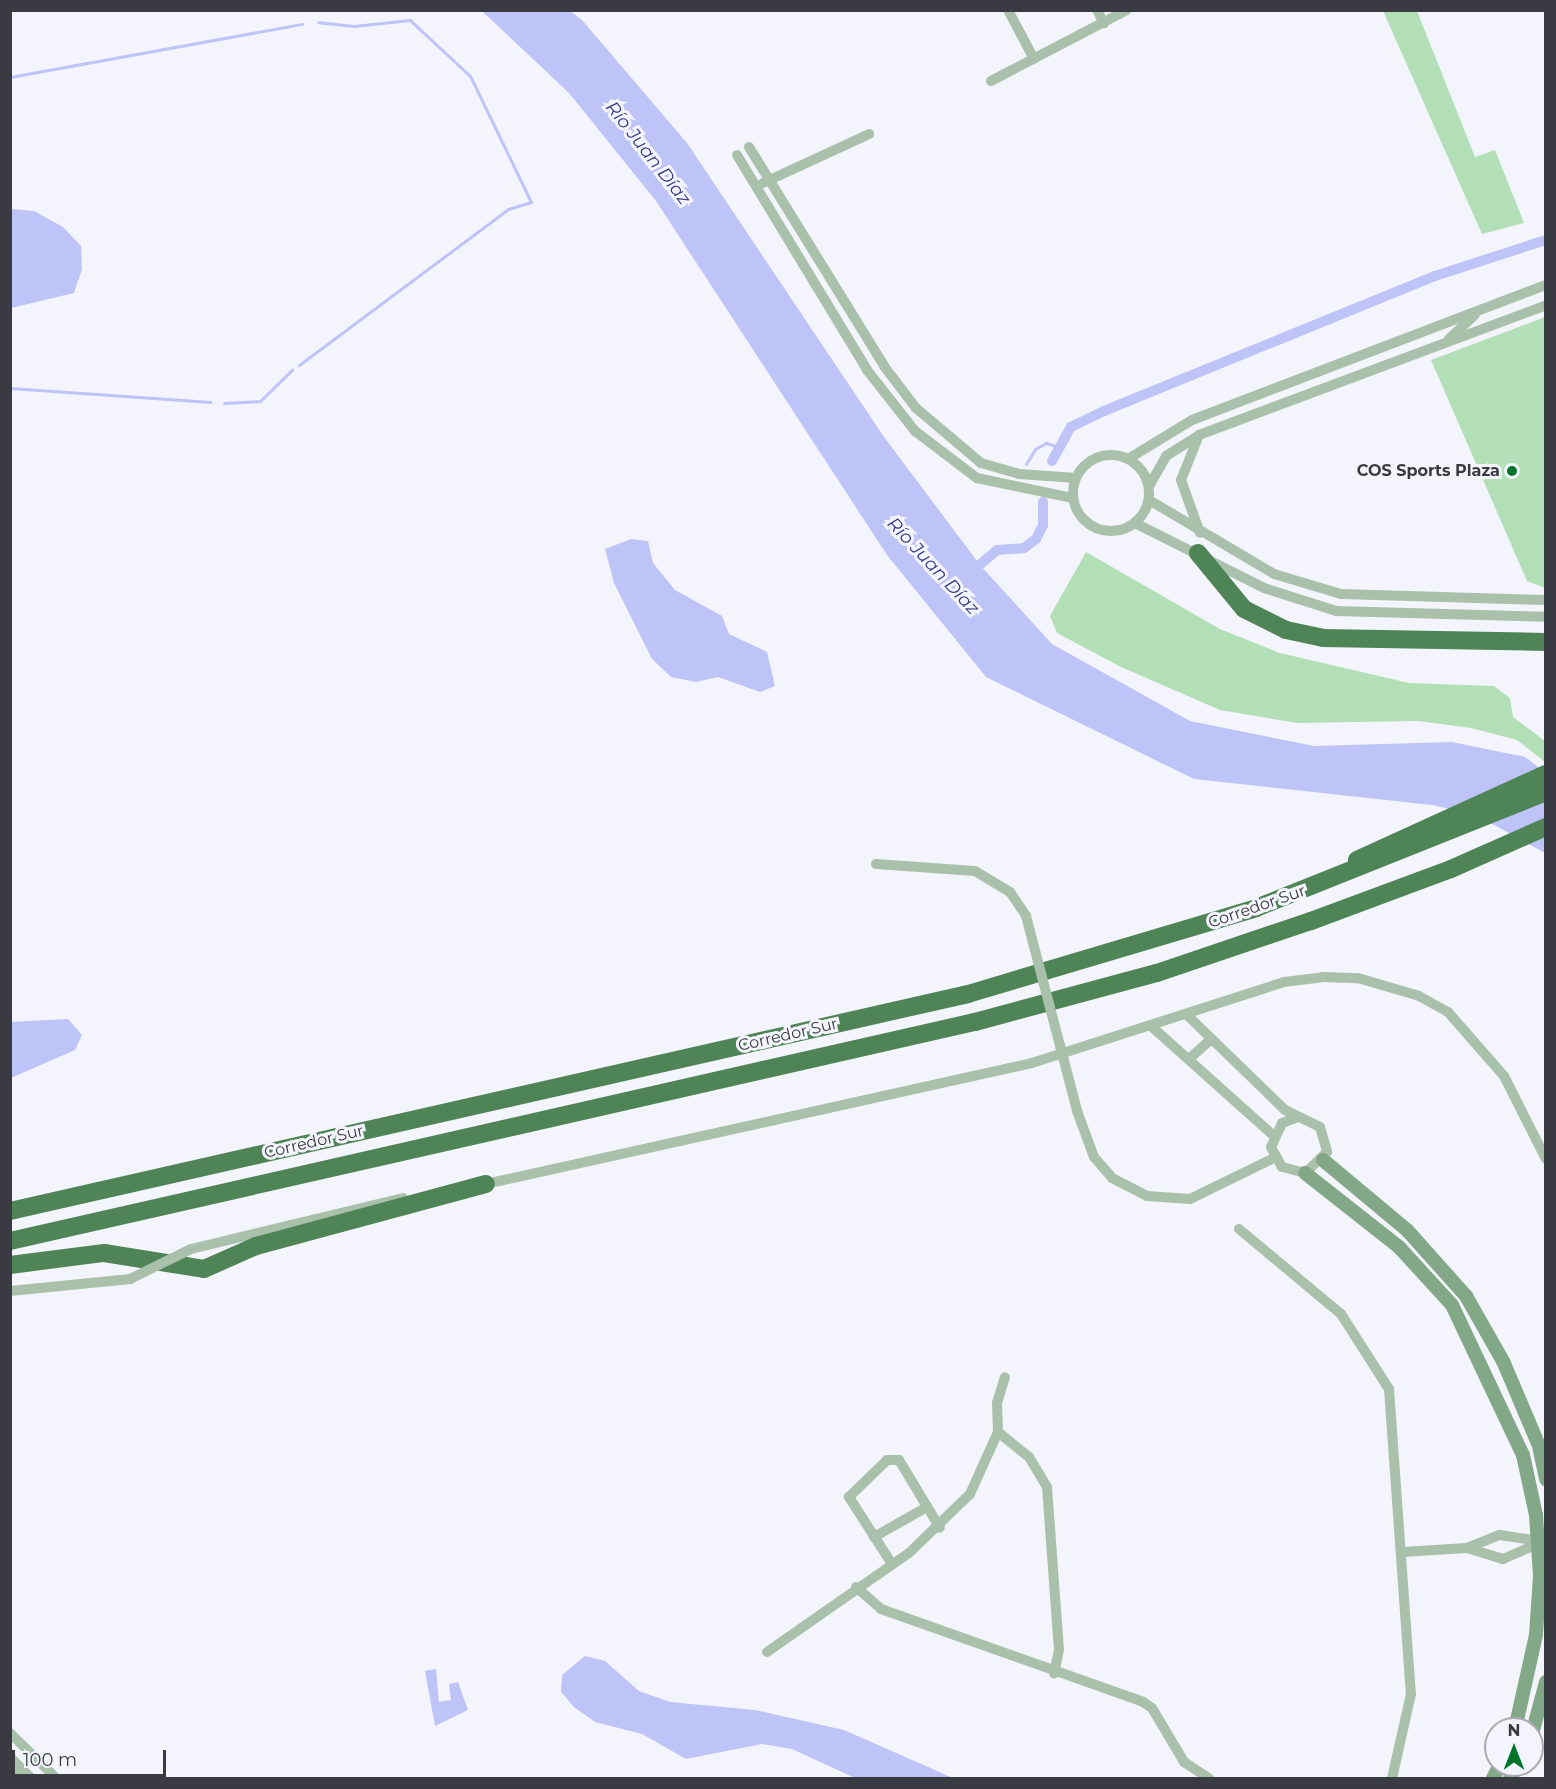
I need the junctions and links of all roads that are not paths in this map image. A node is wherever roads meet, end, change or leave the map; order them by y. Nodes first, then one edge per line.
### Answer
1 (1008, 10) edge
2 (1097, 10) edge
3 (1127, 10) edge
4 (1104, 23) junction
5 (1034, 59) junction
6 (991, 81) dead end
7 (869, 134) dead end
8 (748, 147) dead end
9 (737, 155) dead end
10 (768, 180) junction
11 (755, 187) junction
12 (1545, 285) edge
13 (1492, 305) junction
14 (1545, 305) edge
15 (1449, 340) junction
16 (1397, 341) junction
17 (1199, 435) junction
18 (1128, 459) junction
19 (1076, 478) junction
20 (1149, 486) junction
21 (1073, 498) junction
22 (1149, 500) junction
23 (1135, 523) junction
24 (1200, 533) junction
25 (1198, 553) junction
26 (1545, 600) edge
27 (1545, 617) edge
28 (1545, 642) edge
29 (1545, 774) edge
30 (1545, 792) edge
31 (1545, 827) edge
32 (1435, 832) junction
33 (876, 864) dead end
34 (1187, 1015) junction
35 (1151, 1026) junction
36 (1211, 1039) junction
37 (1189, 1059) junction
38 (1296, 1118) junction
39 (1273, 1135) junction
40 (1274, 1158) junction
41 (1545, 1159) edge
42 (1323, 1160) junction
43 (1305, 1173) junction
44 (486, 1184) junction
45 (10, 1211) edge
46 (1239, 1229) dead end
47 (10, 1240) edge
48 (10, 1265) edge
49 (10, 1291) edge
50 (1005, 1377) dead end
51 (998, 1432) junction
52 (1545, 1479) edge
53 (927, 1506) junction
54 (940, 1528) junction
55 (874, 1537) junction
56 (1543, 1542) edge
57 (1467, 1548) junction
58 (1402, 1552) junction
59 (892, 1564) junction
60 (856, 1587) junction
61 (767, 1652) dead end
62 (1054, 1673) junction
63 (1545, 1682) edge
64 (1518, 1717) edge
65 (1536, 1717) edge
66 (13, 1736) edge
67 (10, 1757) edge
68 (10, 1772) edge
69 (1195, 1775) edge
70 (55, 1778) edge
71 (18, 1779) edge
72 (31, 1779) edge
73 (1209, 1779) edge
74 (1392, 1779) edge

1 - 5 street
2 - 4 street
3 - 4 street
4 - 5 street
5 - 6 street
7 - 10 street
8 - 10 street
9 - 11 street
10 - 11 street
10 - 19 street
11 - 21 street
12 - 13 street
13 - 15 street
13 - 16 street
14 - 15 street
15 - 16 street
15 - 17 street
16 - 18 street
17 - 20 street
17 - 24 street
18 - 19 street
18 - 20 street
19 - 21 street
20 - 22 street
21 - 23 street
22 - 23 street
22 - 24 street
23 - 25 street
24 - 26 street
25 - 27 street
25 - 28 highway
29 - 32 highway
30 - 32 highway, Corredor Sur
31 - 47 highway, Corredor Sur
32 - 45 highway, Corredor Sur
33 - 40 street, bridge
34 - 35 street
34 - 36 street
34 - 41 street
35 - 37 street
35 - 44 street
36 - 37 street
36 - 38 street
37 - 39 street
38 - 39 street
38 - 42 street
39 - 40 street
40 - 43 street
42 - 43 street
42 - 52 street
43 - 56 street
44 - 48 highway
44 - 49 street, bridge
46 - 58 street
50 - 51 street
51 - 54 street
51 - 62 street
53 - 54 street
53 - 55 street
53 - 55 street
54 - 59 street
55 - 59 street
56 - 57 street
56 - 57 street
56 - 64 street
57 - 58 street
58 - 74 street
59 - 60 street
60 - 61 street
60 - 62 street
62 - 69 street
63 - 65 street
66 - 70 street
67 - 72 street
68 - 71 street
69 - 73 street

